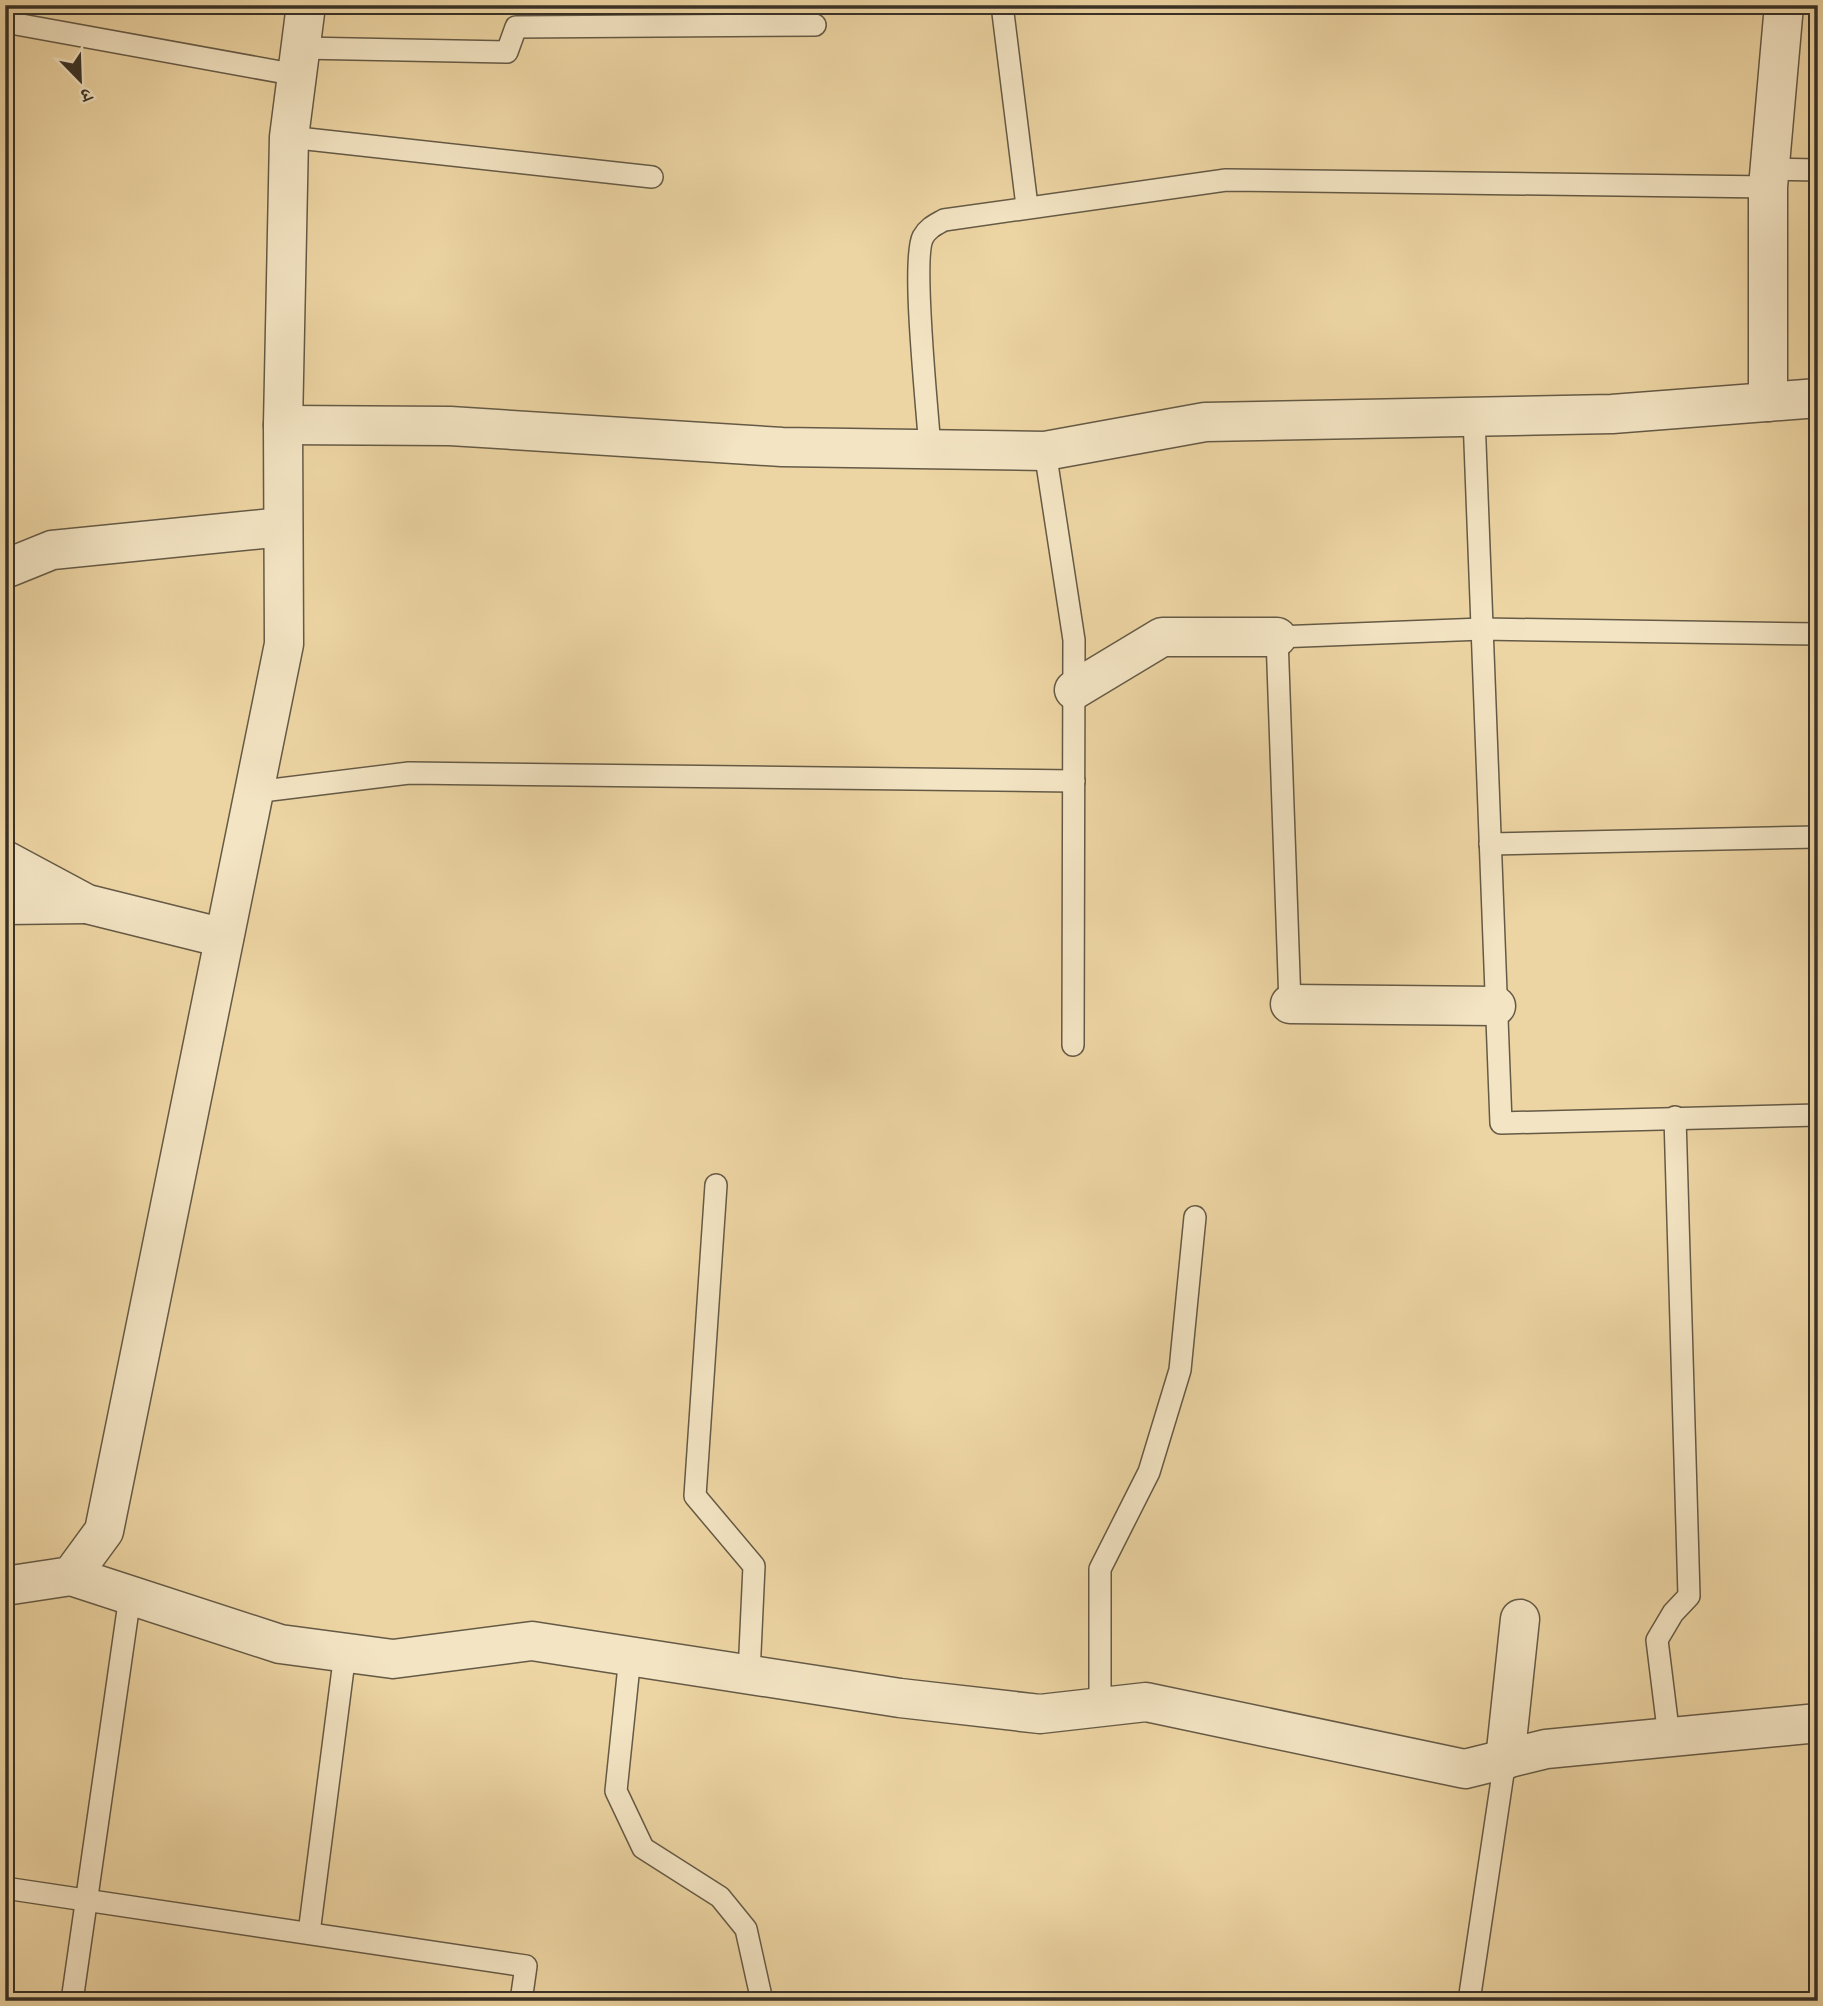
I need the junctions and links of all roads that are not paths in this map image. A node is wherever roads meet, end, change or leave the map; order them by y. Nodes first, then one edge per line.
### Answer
1 (306, 5) edge
2 (1002, 5) edge
3 (1784, 5) edge
4 (5, 22) edge
5 (815, 25) dead end
6 (299, 61) junction
7 (289, 136) junction
8 (1818, 170) edge
9 (652, 177) dead end
10 (1769, 178) junction
11 (1027, 206) junction
12 (1818, 398) edge
13 (1768, 402) junction
14 (1474, 417) junction
15 (283, 425) junction
16 (930, 450) junction
17 (1045, 452) junction
18 (284, 527) junction
19 (5, 569) edge
20 (1482, 629) junction
21 (1818, 634) edge
22 (1277, 638) junction
23 (1074, 690) junction
24 (1074, 781) junction
25 (254, 792) junction
26 (1818, 837) edge
27 (1490, 844) junction
28 (5, 860) edge
29 (87, 904) junction
30 (5, 905) edge
31 (224, 938) junction
32 (1290, 1004) joint
33 (1496, 1006) junction
34 (1073, 1045) dead end
35 (1818, 1115) edge
36 (1675, 1117) junction
37 (716, 1185) dead end
38 (1195, 1217) dead end
39 (104, 1531) junction
40 (71, 1576) junction
41 (5, 1587) edge
42 (130, 1596) junction
43 (1520, 1619) dead end
44 (345, 1653) junction
45 (630, 1656) junction
46 (749, 1674) junction
47 (1100, 1707) junction
48 (1818, 1723) edge
49 (1669, 1737) junction
50 (1505, 1760) junction
51 (5, 1888) edge
52 (87, 1900) junction
53 (309, 1933) junction
54 (72, 2001) edge
55 (521, 2001) edge
56 (762, 2001) edge
57 (1469, 2001) edge

1 - 6 street
2 - 11 lane
3 - 10 street
4 - 6 lane
5 - 6 lane
6 - 7 street
7 - 9 lane
7 - 15 street
8 - 10 lane
10 - 11 lane
10 - 13 street
11 - 16 lane
12 - 13 street
13 - 14 street
14 - 17 street
14 - 20 lane
15 - 16 street
15 - 18 street
16 - 17 street
17 - 23 lane
18 - 19 street
18 - 25 street
20 - 21 lane
20 - 22 lane
20 - 27 lane
22 - 23 street
22 - 32 lane
23 - 24 lane
24 - 25 lane
24 - 34 lane
25 - 31 street
26 - 27 lane
27 - 33 lane
28 - 29 street
29 - 30 street
29 - 31 street
31 - 39 street
32 - 33 street
33 - 36 lane
35 - 36 lane
36 - 49 lane
37 - 46 lane
38 - 47 lane
39 - 40 street
39 - 42 street
40 - 41 street
40 - 42 street
42 - 44 street
42 - 52 lane
43 - 50 street
44 - 45 street
44 - 53 lane
45 - 46 street
45 - 56 lane
46 - 47 street
47 - 50 street
48 - 49 street
49 - 50 street
50 - 57 lane
51 - 52 lane
52 - 53 lane
52 - 54 lane
53 - 55 lane

